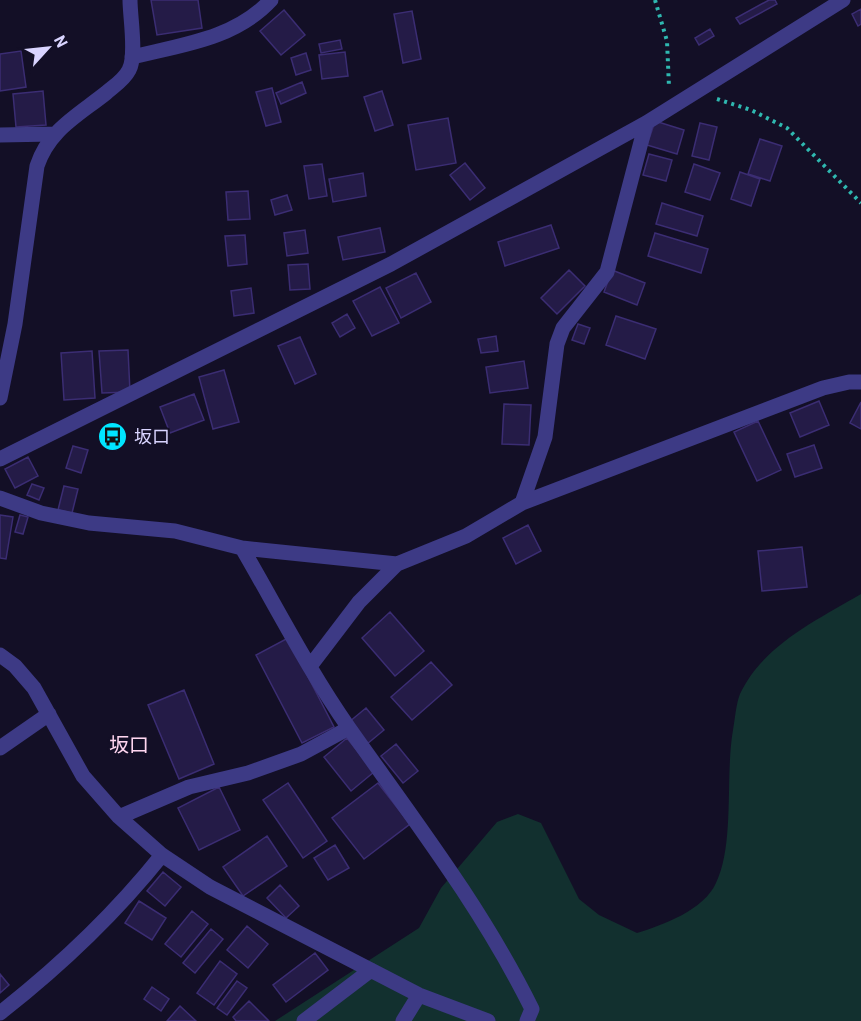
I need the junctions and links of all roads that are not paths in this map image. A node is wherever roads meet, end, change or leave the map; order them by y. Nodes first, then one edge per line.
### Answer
1 (129, 0) edge
2 (271, 0) edge
3 (843, 0) edge
4 (132, 57) junction
5 (646, 123) junction
6 (53, 134) junction
7 (0, 135) edge
8 (861, 382) edge
9 (0, 398) edge
10 (0, 459) edge
11 (0, 498) edge
12 (522, 503) junction
13 (242, 548) junction
14 (397, 564) junction
15 (0, 655) edge
16 (311, 665) junction
17 (50, 714) junction
18 (349, 728) junction
19 (0, 748) edge
20 (119, 817) junction
21 (162, 855) junction
22 (371, 970) junction
23 (419, 995) junction
24 (0, 1013) edge
25 (304, 1021) edge
26 (403, 1021) edge
27 (488, 1021) edge
28 (527, 1021) edge

1 - 4 street
2 - 4 street
3 - 5 street
4 - 6 street
5 - 10 street
5 - 12 street
6 - 7 street
6 - 9 street
8 - 12 street
11 - 13 street
12 - 14 street
13 - 14 street
13 - 16 street
14 - 16 street
15 - 17 street
16 - 18 street
17 - 19 street
17 - 20 street
18 - 20 street
18 - 28 street
20 - 21 street
21 - 22 street
21 - 24 street
22 - 23 street
22 - 25 street
23 - 26 street
23 - 27 street

